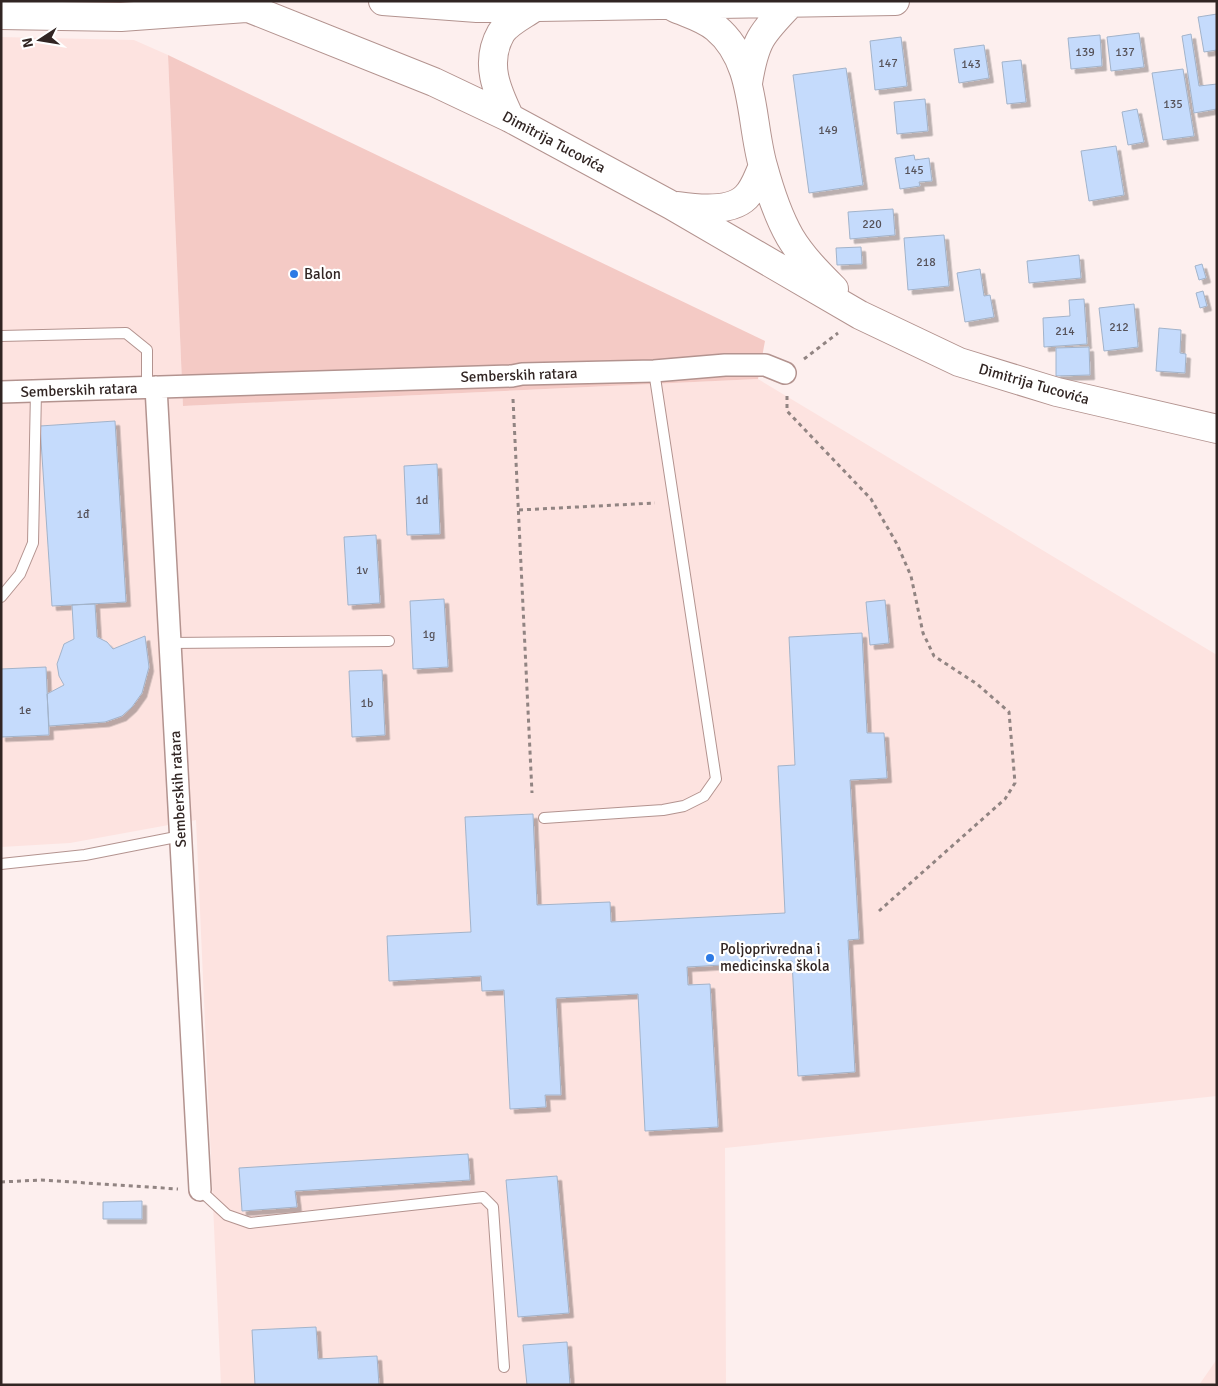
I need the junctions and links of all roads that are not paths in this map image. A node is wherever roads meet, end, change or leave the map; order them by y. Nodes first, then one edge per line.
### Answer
1 (383, 1) edge
2 (895, 1) edge
3 (759, 2) edge
4 (791, 3) junction
5 (238, 4) edge
6 (666, 5) junction
7 (535, 7) junction
8 (130, 9) edge
9 (1, 15) edge
10 (748, 83) junction
11 (510, 118) junction
12 (763, 166) junction
13 (671, 205) junction
14 (860, 315) junction
15 (1, 336) edge
16 (654, 371) junction
17 (785, 373) road end
18 (152, 387) junction
19 (36, 391) junction
20 (1, 392) edge
21 (1217, 429) edge
22 (1, 597) edge
23 (389, 641) dead end
24 (170, 643) junction
25 (544, 818) dead end
26 (181, 836) junction
27 (1, 864) edge
28 (200, 1190) joint
29 (504, 1367) dead end

1 - 7 main road
2 - 4 main road
3 - 4 main road
3 - 6 main road
4 - 10 main road, Dimitrija Tucovića
5 - 8 main road
5 - 11 main road, Dimitrija Tucovića
6 - 7 main road
6 - 10 main road, Dimitrija Tucovića
7 - 11 main road
8 - 9 main road
10 - 12 main road, Dimitrija Tucovića
11 - 13 main road, Dimitrija Tucovića
12 - 13 main road
12 - 14 main road, Dimitrija Tucovića
13 - 14 main road, Dimitrija Tucovića
14 - 21 main road, Dimitrija Tucovića
15 - 18 lane
16 - 17 street, Semberskih ratara
16 - 18 street, Semberskih ratara
16 - 25 lane
18 - 19 street, Semberskih ratara
18 - 24 street, Semberskih ratara
19 - 20 street, Semberskih ratara
19 - 22 lane
23 - 24 lane
24 - 26 street, Semberskih ratara
26 - 27 lane
26 - 28 street, Semberskih ratara
28 - 29 lane

